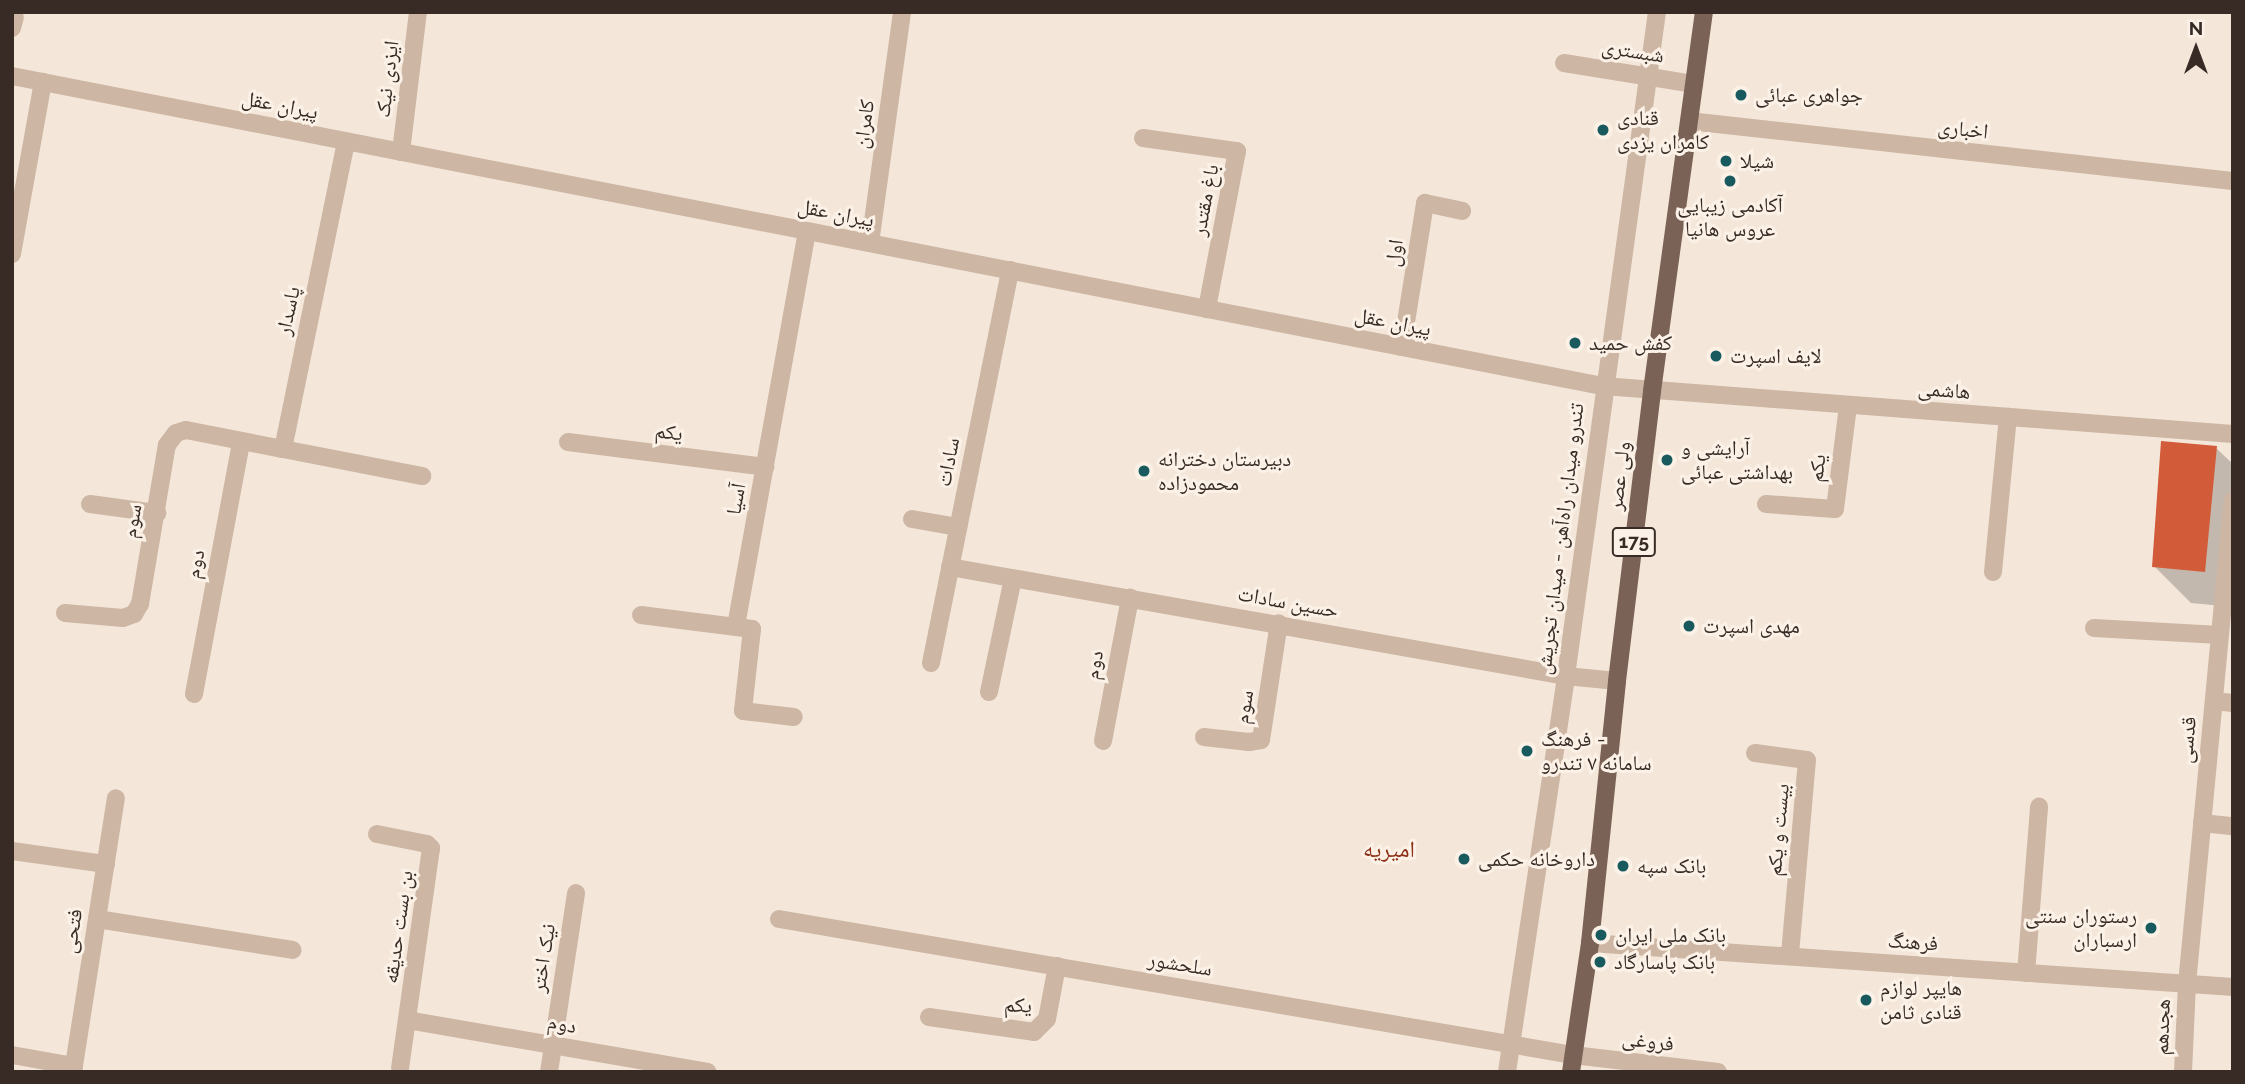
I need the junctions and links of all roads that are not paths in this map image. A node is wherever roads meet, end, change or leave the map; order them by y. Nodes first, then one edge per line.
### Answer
1 (418, 12) edge
2 (902, 12) edge
3 (1657, 12) edge
4 (1704, 12) edge
5 (1564, 63) dead end
6 (12, 76) edge
7 (1647, 77) junction
8 (43, 82) junction
9 (1694, 84) junction
10 (1689, 121) junction
11 (1143, 138) dead end
12 (346, 141) junction
13 (401, 152) junction
14 (2233, 181) edge
15 (1462, 211) dead end
16 (807, 231) junction
17 (870, 243) junction
18 (12, 254) edge
19 (1010, 270) junction
20 (1207, 309) junction
21 (1402, 347) junction
22 (1603, 386) junction
23 (1652, 391) junction
24 (1848, 406) junction
25 (2008, 417) junction
26 (2233, 434) edge
27 (241, 442) junction
28 (568, 442) dead end
29 (283, 449) junction
30 (765, 467) junction
31 (422, 476) dead end
32 (2233, 501) edge
33 (90, 504) dead end
34 (1766, 504) dead end
35 (157, 513) junction
36 (912, 519) dead end
37 (958, 527) junction
38 (2231, 532) edge
39 (950, 567) junction
40 (1993, 572) dead end
41 (1013, 578) junction
42 (1129, 598) junction
43 (65, 613) dead end
44 (641, 615) dead end
45 (1279, 623) junction
46 (736, 626) junction
47 (2094, 628) dead end
48 (2220, 635) junction
49 (931, 663) dead end
50 (1566, 676) junction
51 (1617, 681) junction
52 (989, 692) dead end
53 (194, 694) dead end
54 (2214, 701) junction
55 (2233, 703) edge
56 (794, 718) dead end
57 (1204, 737) dead end
58 (1103, 741) dead end
59 (1755, 752) dead end
60 (116, 798) dead end
61 (2039, 807) dead end
62 (2202, 823) junction
63 (2233, 826) edge
64 (377, 834) dead end
65 (12, 851) edge
66 (106, 864) junction
67 (576, 893) dead end
68 (97, 919) junction
69 (779, 919) dead end
70 (1590, 943) junction
71 (293, 950) dead end
72 (1790, 956) junction
73 (1057, 966) junction
74 (2026, 973) junction
75 (2187, 984) junction
76 (2233, 988) edge
77 (929, 1017) dead end
78 (407, 1020) junction
79 (1510, 1042) junction
80 (553, 1046) junction
81 (12, 1055) edge
82 (1572, 1063) edge
83 (400, 1068) dead end
84 (73, 1069) edge
85 (549, 1072) edge
86 (708, 1072) edge
87 (1507, 1072) edge
88 (1718, 1072) edge
89 (2183, 1072) edge

1 - 13 street, ایزدی نیک
2 - 17 street, کامران
3 - 7 street, تندرو میدان راه‌آهن - میدان تجریش
4 - 9 main road, ولی عصر / 175
5 - 7 street, شبستری
6 - 8 street, پیران عقل
7 - 9 street, شبستری
7 - 22 street, تندرو میدان راه‌آهن - میدان تجریش
8 - 12 street, پیران عقل
8 - 18 street
9 - 10 main road, ولی عصر / 175
10 - 14 street, اخباری
10 - 23 main road, ولی عصر / 175
11 - 20 street, باغ مقتدر
12 - 13 street, پیران عقل
12 - 29 street, پاسدار
13 - 16 street, پیران عقل
15 - 21 street, اول
16 - 17 street, پیران عقل
16 - 30 street, آسیا
17 - 19 street, پیران عقل
19 - 20 street, پیران عقل
19 - 37 street, سادات
20 - 21 street, پیران عقل
21 - 22 street, پیران عقل
22 - 23 street, پیران عقل
22 - 50 street, تندرو میدان راه‌آهن - میدان تجریش
23 - 24 street, هاشمی
23 - 51 main road, ولی عصر / 175
24 - 25 street, هاشمی
24 - 34 street, یکم
25 - 26 street, هاشمی
25 - 40 street
27 - 29 street
27 - 35 street, سوم
27 - 53 street, دوم
28 - 30 street, یکم
29 - 31 street
30 - 46 street, آسیا
32 - 38 street, قدسی
33 - 35 street
35 - 43 street, سوم
36 - 37 street
37 - 39 street, سادات
38 - 48 street, قدسی
39 - 41 street, حسین سادات
39 - 49 street, سادات
41 - 42 street, حسین سادات
41 - 52 street
42 - 45 street, حسین سادات
42 - 58 street, دوم
44 - 46 street
45 - 50 street, حسین سادات
45 - 57 street, سوم
46 - 56 street
47 - 48 street
48 - 54 street, قدسی
50 - 51 street, حسین سادات
50 - 79 street, تندرو میدان راه‌آهن - میدان تجریش
51 - 70 main road, ولی عصر / 175
54 - 55 street
54 - 62 street, قدسی
59 - 72 street, بیست و یکم
60 - 66 street, فتحی
61 - 74 street
62 - 63 street
62 - 75 street, قدسی
64 - 78 street, بن بست حدیقه
65 - 66 street
66 - 68 street, فتحی
67 - 80 street, نیک اختر
68 - 71 street
68 - 84 street, فتحی
69 - 73 street, سلحشور
70 - 72 street, فرهنگ
70 - 82 main road, ولی عصر / 175
72 - 74 street, فرهنگ
73 - 77 street, یکم
73 - 79 street, سلحشور
74 - 75 street, فرهنگ
75 - 76 street, فرهنگ
75 - 89 street, هجدهم
78 - 80 street, دوم
78 - 83 street, بن بست حدیقه
79 - 82 street, سلحشور
79 - 87 street, تندرو میدان راه‌آهن - میدان تجریش
80 - 85 street, نیک اختر
80 - 86 street, دوم
81 - 84 street
82 - 88 street, فروغی

